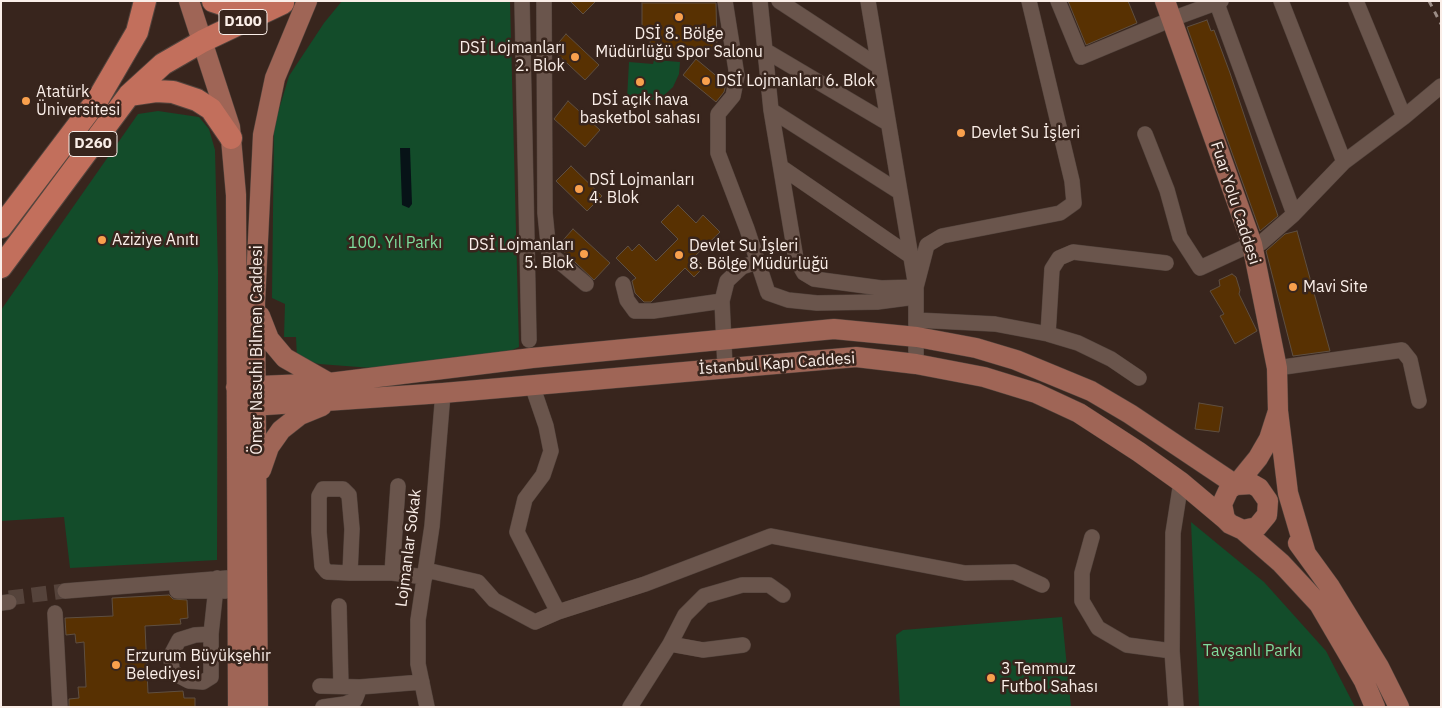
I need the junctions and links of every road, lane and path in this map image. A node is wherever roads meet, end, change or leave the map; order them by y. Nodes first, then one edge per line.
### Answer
1 (145, 1) edge
2 (190, 1) edge
3 (213, 1) edge
4 (307, 1) edge
5 (522, 1) edge
6 (544, 1) edge
7 (725, 1) edge
8 (760, 1) edge
9 (779, 1) edge
10 (868, 1) edge
11 (1029, 1) edge
12 (1058, 1) edge
13 (1281, 1) edge
14 (1356, 1) edge
15 (285, 2) edge
16 (1218, 2) edge
17 (1169, 10) edge
18 (203, 41) junction
19 (766, 51) junction
20 (878, 66) junction
21 (1441, 86) edge
22 (129, 95) junction
23 (771, 110) junction
24 (1404, 117) junction
25 (886, 122) junction
26 (1145, 134) dead end
27 (231, 138) junction
28 (1344, 162) junction
29 (781, 167) junction
30 (898, 191) junction
31 (1294, 214) junction
32 (1, 227) edge
33 (1252, 244) junction
34 (909, 255) junction
35 (757, 262) junction
36 (1166, 262) dead end
37 (1, 267) edge
38 (586, 284) dead end
39 (623, 284) dead end
40 (915, 292) junction
41 (722, 301) junction
42 (255, 303) junction
43 (917, 328) junction
44 (1048, 334) junction
45 (723, 339) junction
46 (529, 340) dead end
47 (916, 364) junction
48 (725, 367) junction
49 (1277, 368) junction
50 (1139, 378) dead end
51 (329, 383) junction
52 (532, 385) junction
53 (246, 387) junction
54 (443, 393) junction
55 (348, 399) junction
56 (1419, 401) dead end
57 (246, 407) junction
58 (1278, 411) junction
59 (1283, 460) junction
60 (1181, 482) junction
61 (257, 484) junction
62 (1236, 485) junction
63 (398, 486) dead end
64 (1268, 501) junction
65 (1225, 519) junction
66 (1243, 530) junction
67 (1092, 537) dead end
68 (1306, 554) junction
69 (350, 573) junction
70 (392, 573) junction
71 (426, 574) junction
72 (217, 584) junction
73 (238, 585) junction
74 (1042, 585) dead end
75 (65, 593) tunnel mouth
76 (783, 595) dead end
77 (339, 606) dead end
78 (558, 612) junction
79 (55, 613) dead end
80 (211, 634) dead end
81 (670, 644) junction
82 (743, 645) dead end
83 (1172, 651) junction
84 (422, 682) junction
85 (320, 686) dead end
86 (341, 686) junction
87 (360, 687) junction
88 (60, 707) edge
89 (238, 707) edge
90 (258, 707) edge
91 (323, 707) edge
92 (427, 707) edge
93 (630, 707) edge
94 (1176, 707) edge
95 (1375, 707) edge
96 (1399, 707) edge

1 - 32 highway, D260
2 - 18 main road, Ömer Nasuhi Bilmen Caddesi
3 - 15 highway
4 - 42 main road, Ömer Nasuhi Bilmen Caddesi
5 - 46 street
6 - 38 street
7 - 35 street
8 - 19 street
9 - 20 street
10 - 20 street
11 - 40 street
12 - 17 street
13 - 28 street
14 - 24 street
15 - 18 highway, D100
16 - 17 street
16 - 31 street
17 - 33 main road, Fuar Yolu Caddesi
18 - 22 highway, D260
18 - 27 main road, Ömer Nasuhi Bilmen Caddesi
19 - 23 street
19 - 25 street
20 - 25 street
21 - 24 street
22 - 27 highway
22 - 37 highway, D260
23 - 29 street
23 - 30 street
24 - 28 street
25 - 30 street
26 - 33 street
27 - 53 main road, Ömer Nasuhi Bilmen Caddesi
28 - 31 street
29 - 34 street
29 - 40 street
30 - 34 street
31 - 33 street
33 - 49 main road, Fuar Yolu Caddesi
34 - 40 street
35 - 40 street
35 - 41 street
36 - 44 street
39 - 41 street
40 - 43 street
41 - 45 street
42 - 51 main road
42 - 53 main road, Ömer Nasuhi Bilmen Caddesi
43 - 44 street
43 - 45 main road
43 - 47 street
43 - 62 main road
44 - 50 street
45 - 48 street
45 - 51 main road
47 - 48 main road, İstanbul Kapı Caddesi
47 - 60 main road, İstanbul Kapı Caddesi
48 - 52 main road, İstanbul Kapı Caddesi
49 - 56 street
49 - 58 main road, Fuar Yolu Caddesi
51 - 53 main road
52 - 54 main road, İstanbul Kapı Caddesi
52 - 78 street
53 - 57 main road, Ömer Nasuhi Bilmen Caddesi
54 - 55 main road, İstanbul Kapı Caddesi
54 - 71 street, Lojmanlar Sokak
55 - 57 main road
55 - 61 main road
57 - 61 main road, Ömer Nasuhi Bilmen Caddesi
57 - 73 main road, Ömer Nasuhi Bilmen Caddesi
58 - 59 main road
58 - 62 main road
59 - 64 main road
59 - 68 main road
60 - 65 main road, İstanbul Kapı Caddesi
60 - 83 street
61 - 90 main road, Ömer Nasuhi Bilmen Caddesi
62 - 64 main road
62 - 65 main road
63 - 70 street
64 - 66 main road
64 - 68 main road
65 - 66 main road
66 - 95 main road
67 - 83 street
68 - 96 main road
69 - 69 street
69 - 70 street
70 - 71 street
71 - 78 street
71 - 84 street, Lojmanlar Sokak
72 - 73 street
72 - 75 street
72 - 80 street
73 - 89 main road, Ömer Nasuhi Bilmen Caddesi
74 - 78 street
76 - 81 street
77 - 86 street
79 - 88 street
81 - 82 street
81 - 93 street
83 - 94 street
84 - 87 street
84 - 92 street, Lojmanlar Sokak
85 - 86 street
86 - 87 street
87 - 91 street

